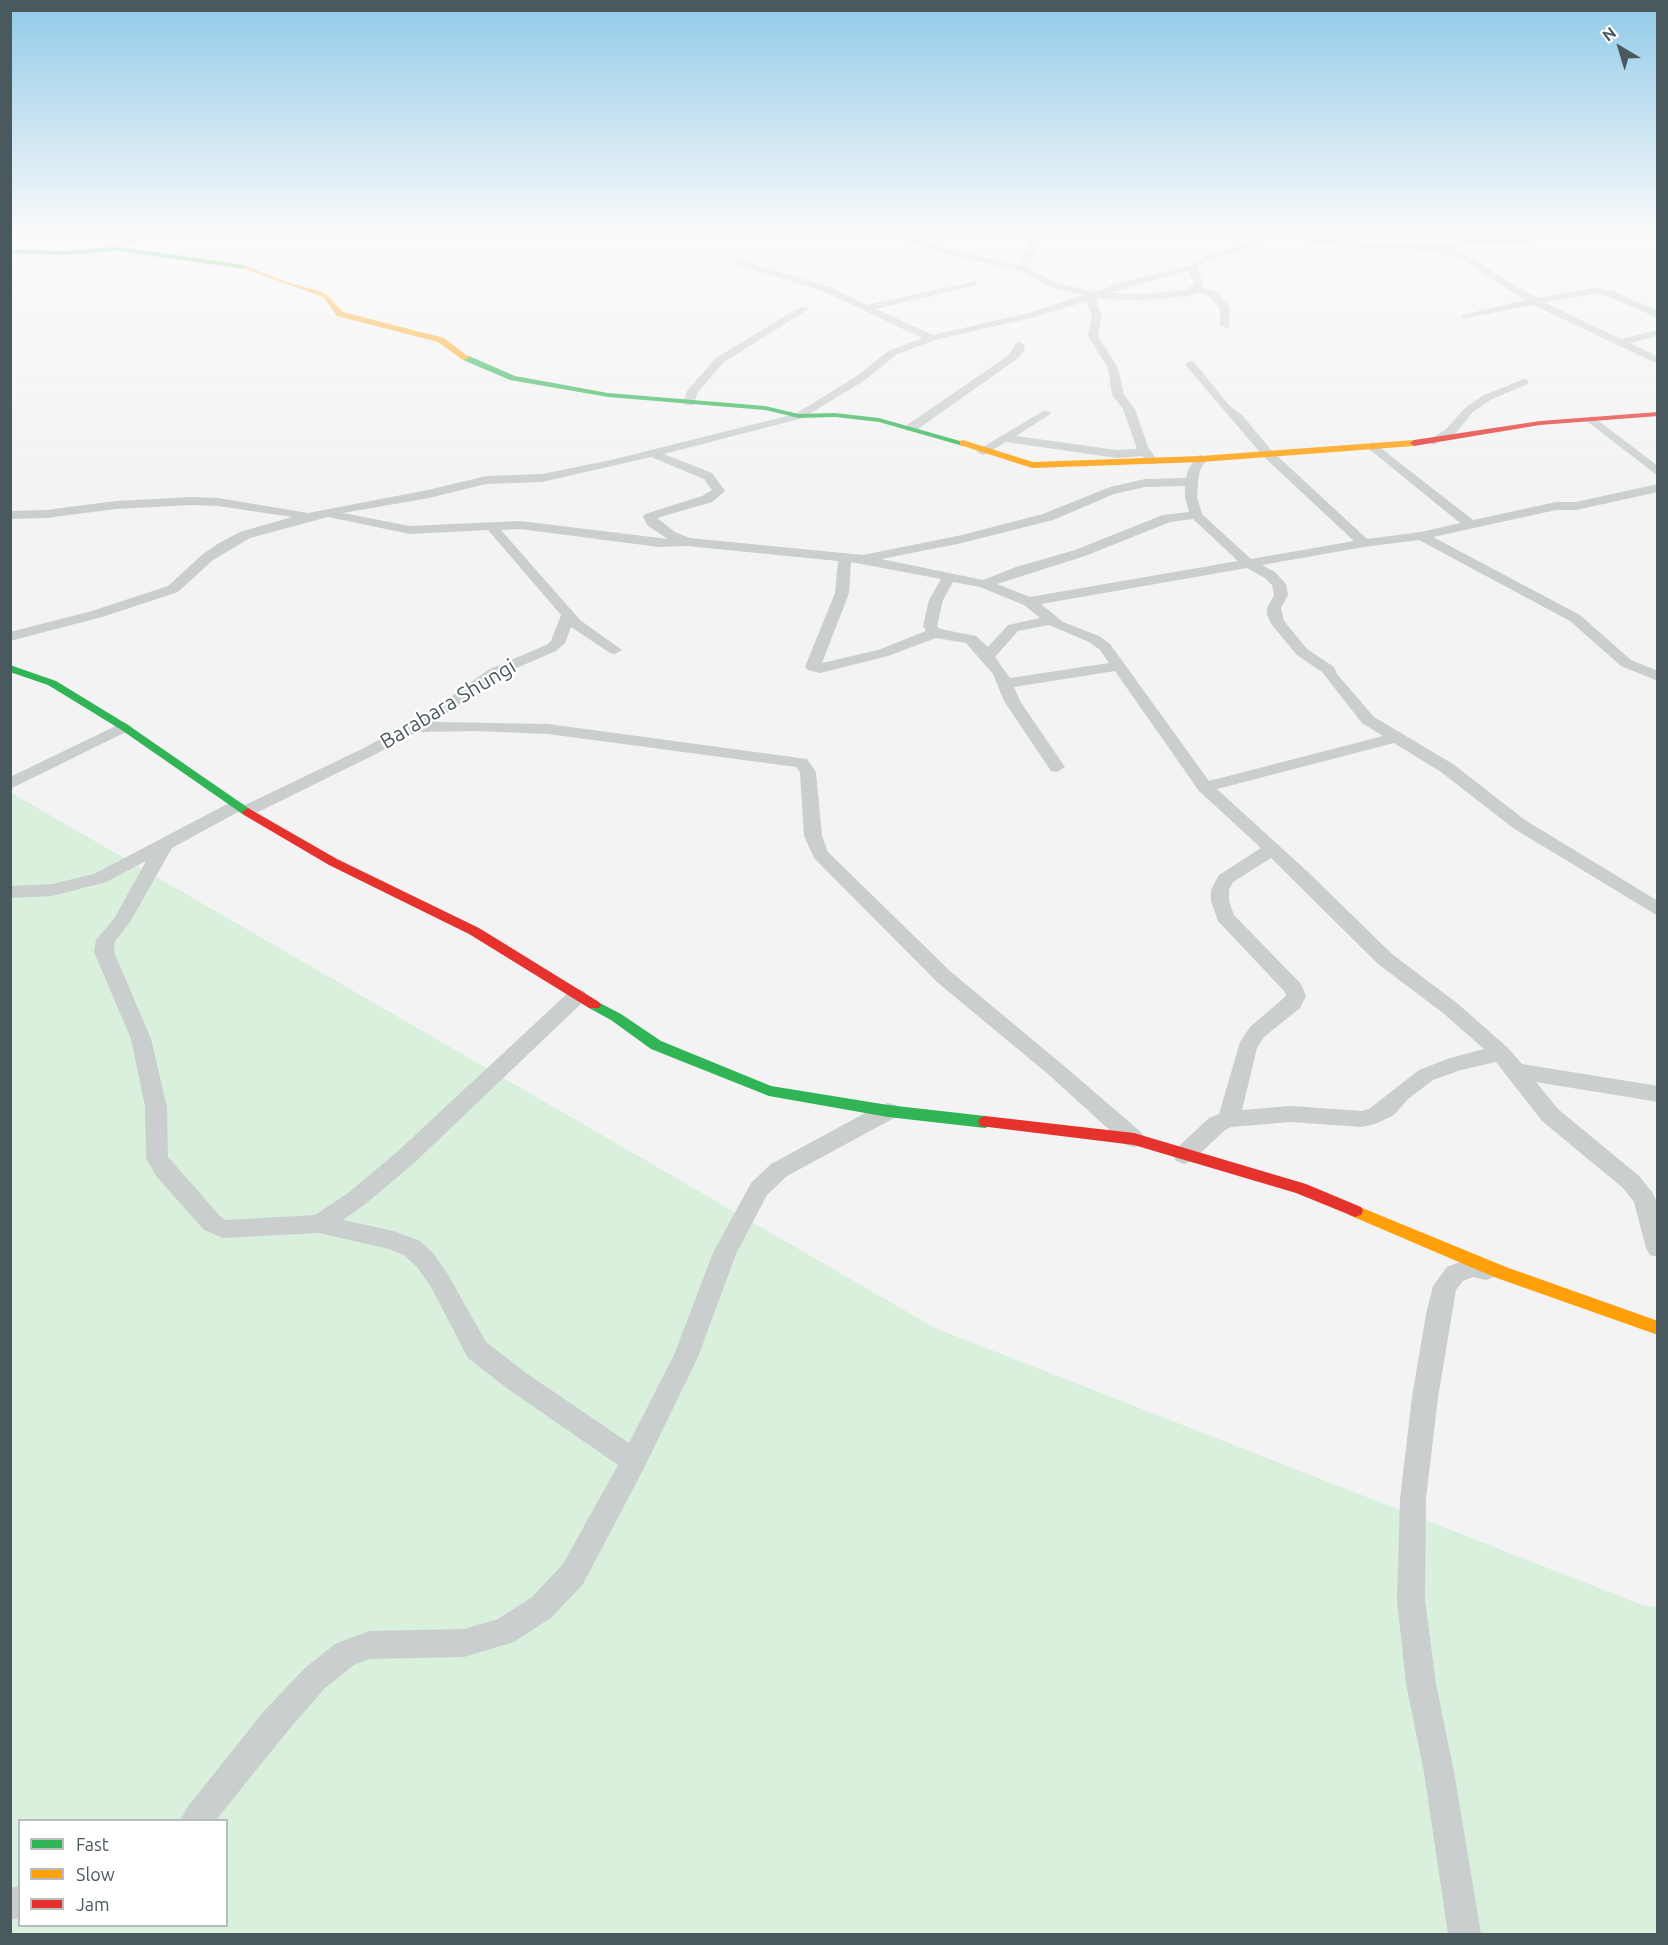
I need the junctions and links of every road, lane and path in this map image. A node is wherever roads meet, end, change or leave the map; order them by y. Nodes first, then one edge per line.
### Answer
1 (370, 322) edge
2 (783, 322) edge
3 (894, 322) edge
4 (1002, 322) edge
5 (1096, 322) edge
6 (1225, 322) edge
7 (1575, 322) edge
8 (1225, 326) dead end
9 (1658, 333) edge
10 (932, 338) junction
11 (1619, 343) junction
12 (1020, 345) dead end
13 (1658, 361) edge
14 (1190, 364) dead end
15 (1524, 382) dead end
16 (689, 403) junction
17 (1045, 413) dead end
18 (1658, 414) edge
19 (799, 416) junction
20 (1592, 420) junction
21 (911, 428) junction
22 (1006, 438) junction
23 (1433, 441) junction
24 (1373, 446) junction
25 (982, 451) junction
26 (653, 454) junction
27 (1268, 454) junction
28 (1149, 456) junction
29 (1201, 459) junction
30 (1658, 472) edge
31 (1192, 482) junction
32 (1658, 488) edge
33 (316, 514) junction
34 (10, 515) edge
35 (1196, 515) junction
36 (1469, 524) junction
37 (491, 526) junction
38 (1421, 536) junction
39 (688, 542) junction
40 (1364, 543) junction
41 (845, 557) junction
42 (861, 559) junction
43 (1247, 562) junction
44 (949, 577) junction
45 (984, 584) junction
46 (1029, 602) junction
47 (568, 615) junction
48 (1050, 620) junction
49 (935, 633) junction
50 (10, 638) edge
51 (615, 650) dead end
52 (987, 657) junction
53 (1118, 666) junction
54 (10, 668) edge
55 (1656, 679) edge
56 (1004, 684) junction
57 (124, 727) junction
58 (413, 727) junction
59 (1396, 736) junction
60 (1058, 767) dead end
61 (10, 784) edge
62 (1205, 787) junction
63 (242, 808) junction
64 (163, 846) junction
65 (1273, 849) junction
66 (10, 892) edge
67 (1658, 910) edge
68 (577, 996) junction
69 (1501, 1053) junction
70 (1515, 1071) junction
71 (1658, 1094) edge
72 (888, 1111) junction
73 (1229, 1119) junction
74 (1134, 1139) junction
75 (1184, 1155) junction
76 (319, 1224) junction
77 (1658, 1248) edge
78 (1500, 1272) junction
79 (1658, 1328) edge
80 (634, 1461) junction
81 (199, 1819) edge
82 (1464, 1935) edge

1 - 16 street
2 - 16 street
3 - 10 street
4 - 10 street
5 - 28 street
6 - 8 street
7 - 11 street
9 - 11 street
10 - 19 street
11 - 13 street
12 - 21 street
14 - 27 street
15 - 23 street
16 - 19 street
17 - 22 street
18 - 20 street
19 - 21 street
19 - 26 street
20 - 23 street
20 - 30 street
21 - 25 street
22 - 25 street
22 - 28 street
23 - 24 street
24 - 27 street
24 - 36 street
25 - 28 street
26 - 33 street
26 - 39 street
27 - 29 street
27 - 40 street
28 - 29 street
29 - 31 street
31 - 35 street
31 - 42 street
32 - 36 street
33 - 34 street
33 - 37 street
33 - 50 street
35 - 43 street
35 - 45 street
36 - 38 street
37 - 39 street
37 - 47 street
38 - 40 street
38 - 55 street
39 - 41 street
40 - 43 street
41 - 42 street
41 - 49 street
42 - 44 street
43 - 46 street
43 - 59 street
44 - 45 street
44 - 49 street
45 - 46 street
46 - 48 street
47 - 51 street
47 - 58 street, Barabara Shungi
48 - 52 street
48 - 53 street
49 - 52 street
52 - 56 street
53 - 56 street
53 - 62 street
54 - 57 street
56 - 60 street
57 - 61 street
57 - 63 street
58 - 63 street, Barabara Shungi
58 - 74 street
59 - 62 street
59 - 67 street
62 - 65 street
63 - 64 street, Barabara Shungi
63 - 68 street
64 - 66 street, Barabara Shungi
64 - 76 street
65 - 69 street
65 - 73 street
68 - 72 street
68 - 76 street
69 - 70 street
69 - 73 street
70 - 71 street
70 - 77 street
72 - 74 street
72 - 80 street
73 - 75 street
74 - 75 street
75 - 78 street
76 - 80 street
78 - 79 street
78 - 82 street
80 - 81 street

